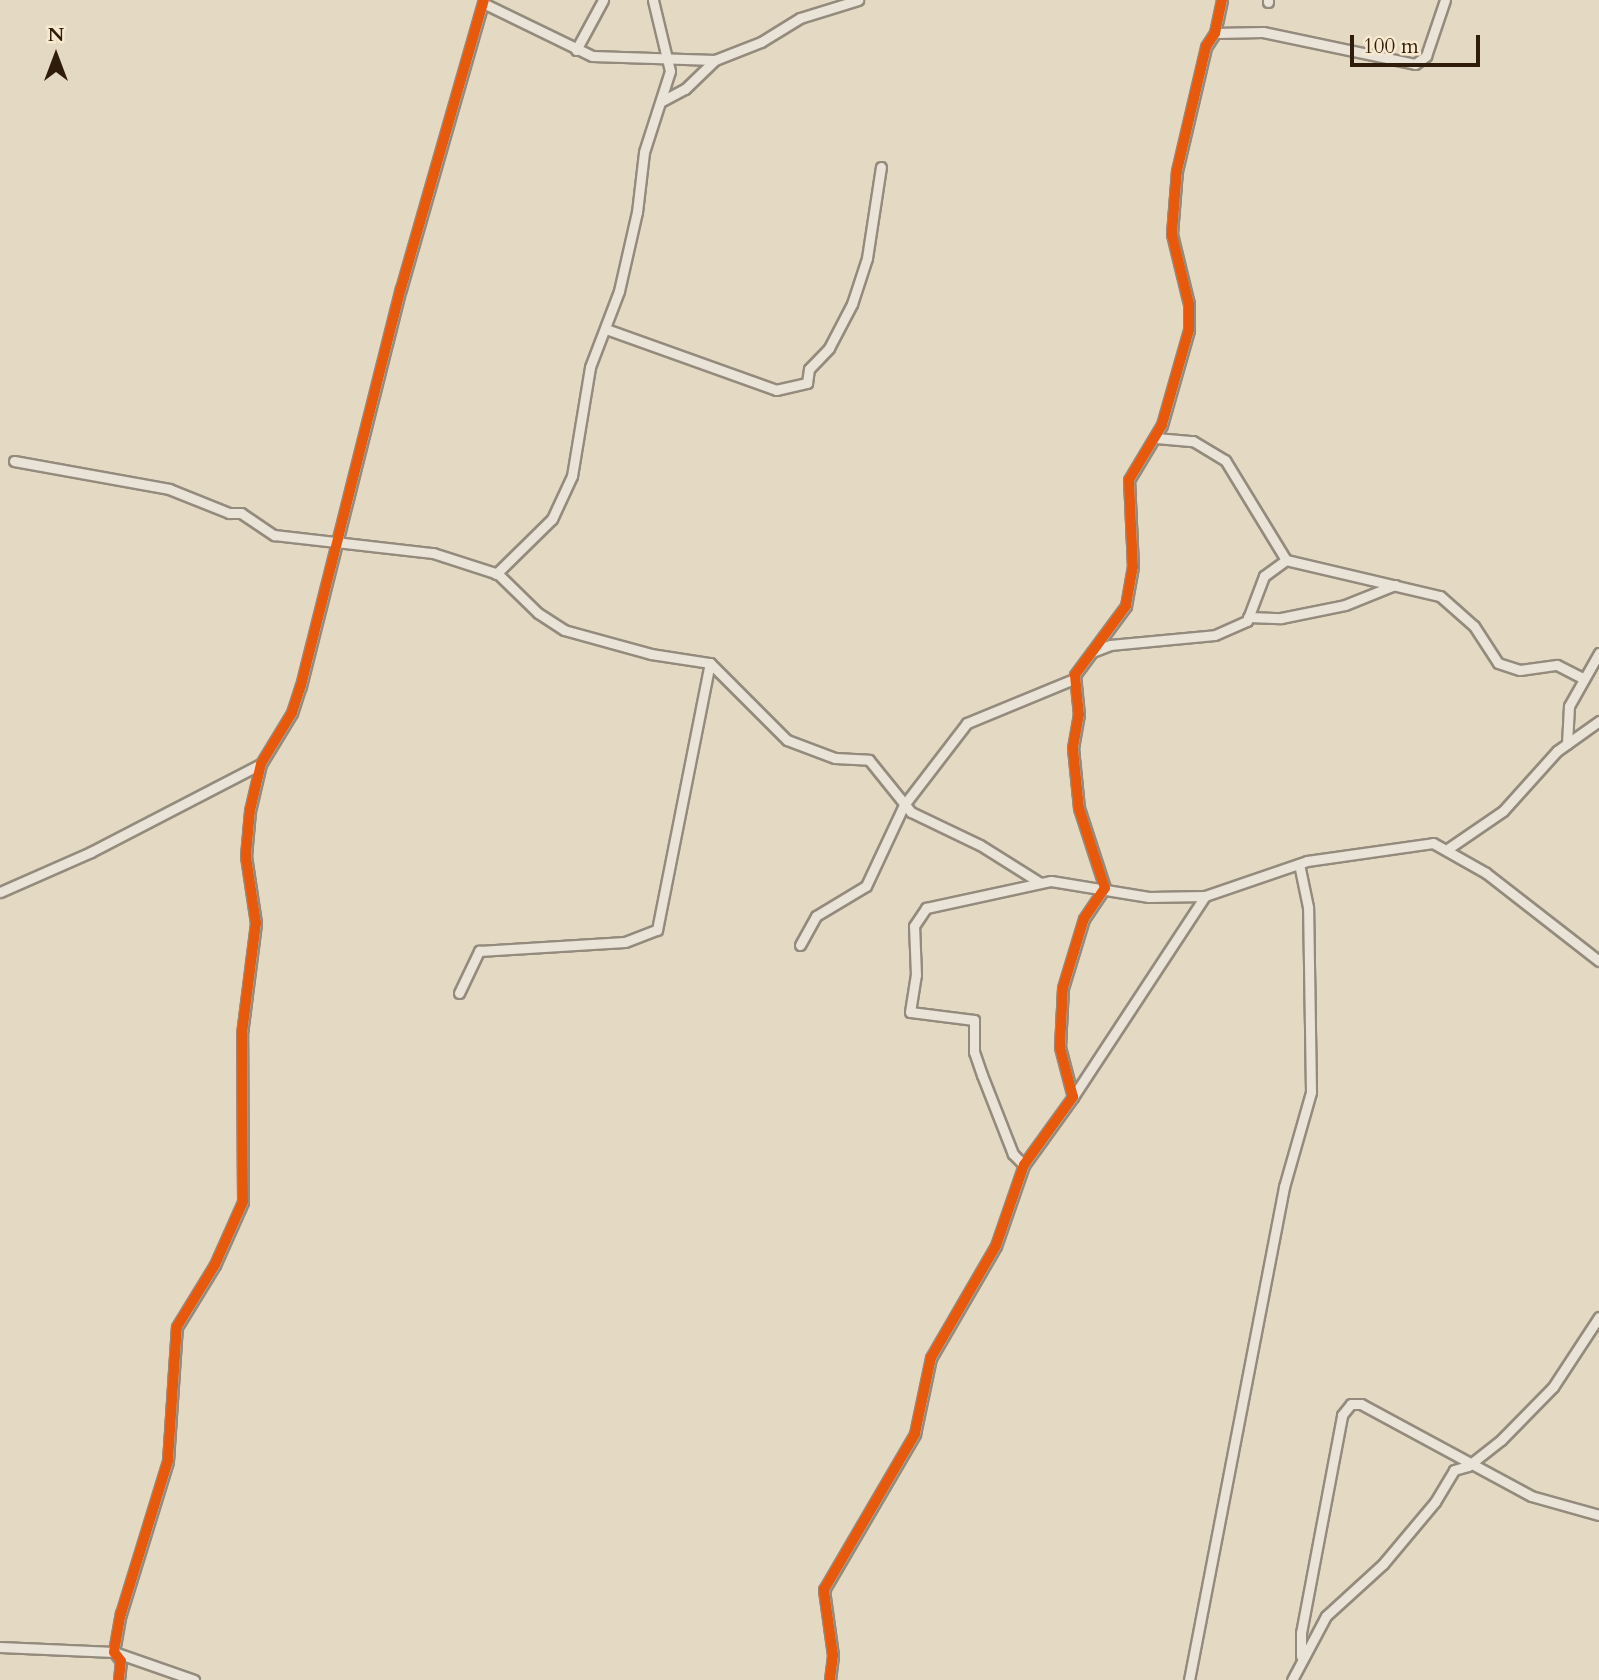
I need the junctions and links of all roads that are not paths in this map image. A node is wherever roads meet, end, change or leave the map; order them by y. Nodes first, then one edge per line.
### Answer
1 (603, 0) edge
2 (653, 0) edge
3 (824, 0) edge
4 (858, 0) edge
5 (1222, 0) edge
6 (1445, 0) edge
7 (484, 1) edge
8 (826, 11) junction
9 (1215, 33) junction
10 (576, 50) junction
11 (715, 60) junction
12 (668, 61) junction
13 (662, 101) junction
14 (881, 167) dead end
15 (606, 330) junction
16 (1156, 438) junction
17 (15, 461) dead end
18 (339, 543) junction
19 (1286, 560) junction
20 (496, 574) junction
21 (1395, 585) junction
22 (1248, 617) junction
23 (1090, 653) junction
24 (1599, 653) edge
25 (710, 663) junction
26 (1074, 679) junction
27 (1584, 679) junction
28 (1599, 721) edge
29 (1589, 729) junction
30 (1599, 736) edge
31 (1567, 744) junction
32 (261, 764) junction
33 (904, 805) junction
34 (1449, 848) junction
35 (1299, 864) junction
36 (1039, 882) junction
37 (1105, 888) junction
38 (0, 892) edge
39 (1205, 896) junction
40 (800, 945) dead end
41 (1599, 961) edge
42 (459, 993) dead end
43 (1073, 1097) junction
44 (1024, 1165) junction
45 (1599, 1317) edge
46 (1468, 1466) junction
47 (1599, 1515) edge
48 (0, 1647) edge
49 (114, 1652) junction
50 (1301, 1656) junction
51 (119, 1680) edge
52 (194, 1680) edge
53 (830, 1680) edge
54 (1189, 1680) edge
55 (1292, 1680) edge

1 - 10 street
2 - 12 street
3 - 8 street
4 - 8 street
5 - 9 street
6 - 9 street
7 - 10 street
7 - 18 street
8 - 11 street
9 - 16 street
10 - 12 street
11 - 12 street
11 - 13 street
12 - 13 street
13 - 15 street
14 - 15 street
15 - 20 street
16 - 19 street
16 - 23 street
17 - 18 street
18 - 20 street
18 - 32 street
19 - 21 street
19 - 22 street
20 - 25 street
21 - 22 street
21 - 27 street
22 - 23 street
23 - 26 street
24 - 27 street
25 - 33 street
25 - 42 street
26 - 33 street
26 - 37 street
27 - 31 street
28 - 29 street
29 - 30 street
29 - 31 street
31 - 34 street
32 - 38 street
32 - 49 street
33 - 36 street
33 - 40 street
34 - 35 street
34 - 41 street
35 - 39 street
35 - 54 street
36 - 37 street
36 - 44 street
37 - 39 street
37 - 43 street
39 - 43 street
43 - 44 street
44 - 53 street
45 - 46 street
46 - 47 street
46 - 50 street
46 - 50 street
48 - 49 street
49 - 51 street
49 - 52 street
50 - 55 street

